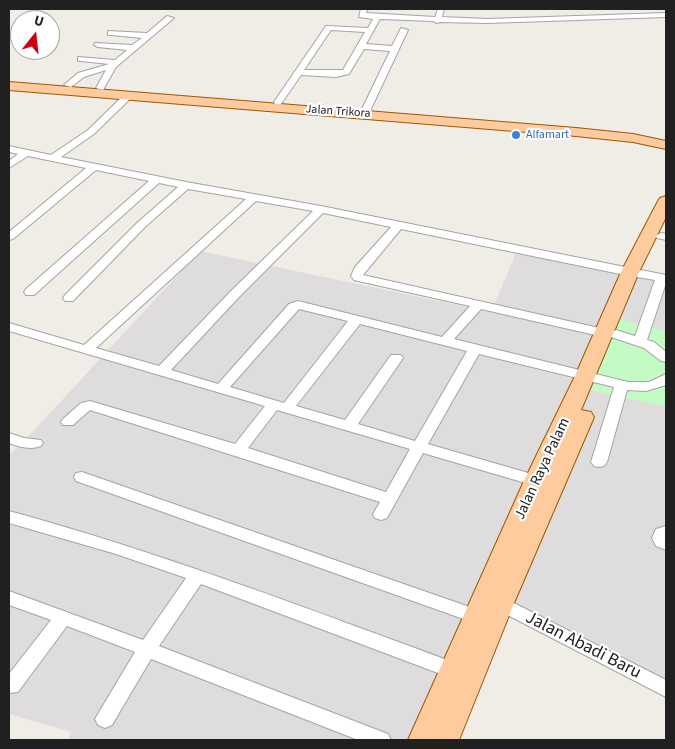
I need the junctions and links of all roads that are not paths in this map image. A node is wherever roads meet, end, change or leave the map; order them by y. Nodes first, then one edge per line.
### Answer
1 (364, 9) edge
2 (404, 9) edge
3 (441, 9) edge
4 (517, 9) edge
5 (559, 9) edge
6 (666, 15) edge
7 (378, 17) junction
8 (170, 18) dead end
9 (399, 18) junction
10 (563, 19) junction
11 (525, 20) junction
12 (437, 21) junction
13 (371, 30) junction
14 (404, 30) dead end
15 (111, 32) dead end
16 (150, 36) junction
17 (98, 45) dead end
18 (362, 46) junction
19 (134, 48) junction
20 (395, 49) junction
21 (81, 59) dead end
22 (114, 64) junction
23 (299, 72) junction
24 (14, 84) edge
25 (68, 85) junction
26 (49, 87) junction
27 (100, 88) junction
28 (128, 96) junction
29 (278, 102) junction
30 (367, 109) junction
31 (666, 132) edge
32 (666, 145) edge
33 (9, 149) edge
34 (26, 153) junction
35 (53, 158) junction
36 (9, 165) edge
37 (93, 167) junction
38 (157, 179) junction
39 (186, 185) junction
40 (255, 196) junction
41 (666, 201) edge
42 (321, 209) junction
43 (398, 225) junction
44 (664, 232) edge
45 (9, 236) edge
46 (636, 273) junction
47 (664, 279) edge
48 (30, 292) dead end
49 (69, 298) dead end
50 (479, 304) junction
51 (358, 319) junction
52 (9, 327) edge
53 (610, 333) junction
54 (640, 340) junction
55 (445, 341) junction
56 (475, 348) junction
57 (87, 349) junction
58 (396, 358) dead end
59 (666, 358) edge
60 (162, 372) junction
61 (592, 378) junction
62 (666, 378) edge
63 (622, 385) junction
64 (221, 389) junction
65 (281, 406) junction
66 (68, 422) dead end
67 (348, 426) junction
68 (9, 438) edge
69 (36, 443) dead end
70 (419, 447) junction
71 (238, 450) junction
72 (598, 462) dead end
73 (82, 477) dead end
74 (536, 481) junction
75 (390, 499) junction
76 (381, 514) dead end
77 (9, 517) edge
78 (666, 532) edge
79 (666, 544) edge
80 (197, 576) junction
81 (9, 598) edge
82 (489, 610) junction
83 (64, 617) junction
84 (147, 649) junction
85 (454, 672) junction
86 (11, 686) dead end
87 (666, 689) edge
88 (105, 720) dead end
89 (381, 740) edge
90 (424, 740) edge
91 (443, 740) edge

1 - 7 street
2 - 9 street
3 - 12 street
4 - 11 street
5 - 10 street
6 - 10 street
7 - 9 street
7 - 13 street
8 - 16 street
9 - 12 street
10 - 11 street
11 - 12 street
13 - 18 street
13 - 23 street
14 - 20 street
15 - 16 street
16 - 19 street
17 - 19 street
18 - 20 street
18 - 23 street
19 - 22 street
20 - 30 street
21 - 22 street
22 - 25 street
22 - 27 street
23 - 29 street
24 - 26 main road, Jalan Trikora
25 - 26 main road, Jalan Trikora
25 - 27 main road, Jalan Trikora
26 - 28 main road, Jalan Trikora
27 - 29 main road, Jalan Trikora
28 - 32 main road, Jalan Trikora
28 - 35 street
29 - 30 main road, Jalan Trikora
30 - 31 main road, Jalan Trikora
33 - 34 street
34 - 35 street
34 - 36 street
35 - 37 street
37 - 38 street
37 - 45 street
38 - 39 street
38 - 48 street
39 - 40 street
39 - 49 street
40 - 42 street
40 - 57 street
41 - 46 main road, Jalan Raya Palam
42 - 43 street
42 - 60 street
43 - 46 street
43 - 50 street
44 - 46 main road, Jalan Raya Palam
46 - 47 street
46 - 53 main road, Jalan Raya Palam
47 - 54 street
50 - 53 street
50 - 55 street
51 - 55 street
51 - 64 street
51 - 65 street
52 - 57 street
53 - 54 street
53 - 61 main road, Jalan Raya Palam
54 - 59 street
55 - 56 street
56 - 61 street
56 - 70 street
57 - 60 street
58 - 67 street
60 - 64 street
61 - 63 street
61 - 74 main road, Jalan Raya Palam
61 - 82 main road, Jalan Raya Palam
62 - 63 street
63 - 72 street
64 - 65 street
65 - 67 street
65 - 71 street
66 - 71 street
67 - 70 street
68 - 69 street
70 - 74 street
70 - 75 street
71 - 75 street
73 - 82 street, Jalan Abadi Baru
74 - 82 main road, Jalan Raya Palam
75 - 76 street
77 - 80 street
78 - 79 street
80 - 84 street
80 - 85 street
81 - 83 street
82 - 85 main road, Jalan Raya Palam
82 - 87 street, Jalan Abadi Baru
82 - 91 main road, Jalan Raya Palam
83 - 84 street
83 - 86 street
84 - 88 street
84 - 89 street
85 - 90 main road, Jalan Raya Palam

